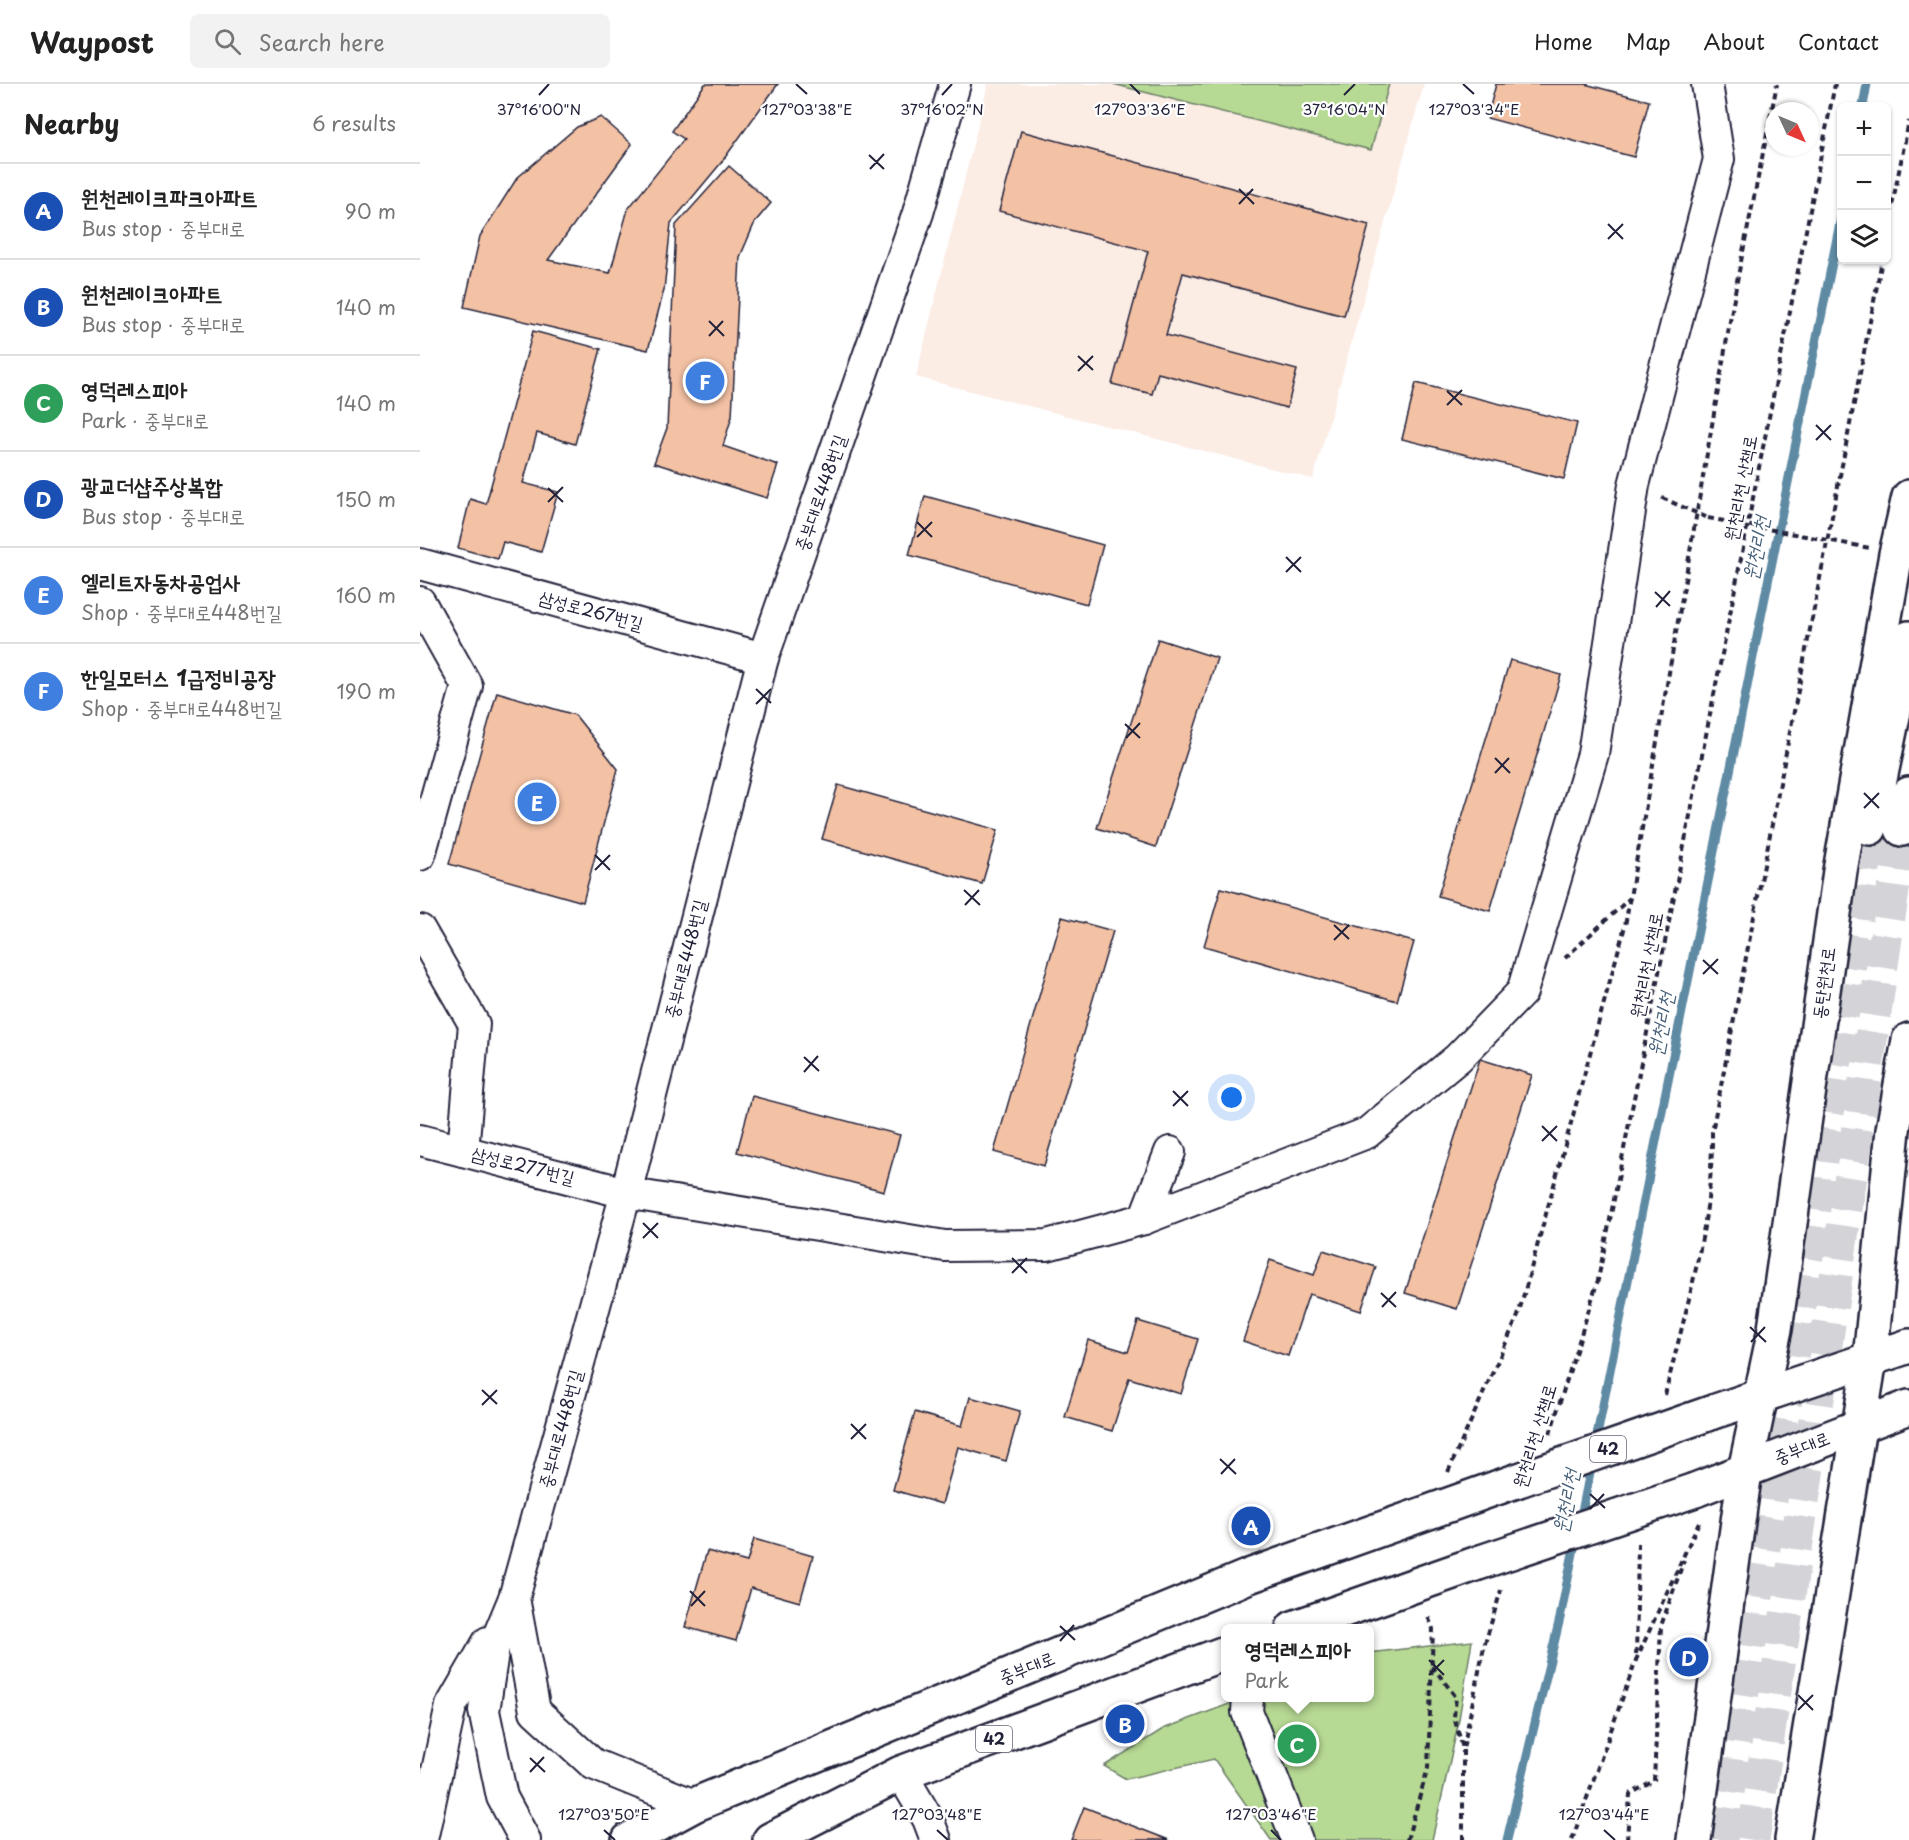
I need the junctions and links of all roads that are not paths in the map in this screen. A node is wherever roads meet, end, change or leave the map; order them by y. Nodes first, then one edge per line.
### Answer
1 (955, 84) edge
2 (1707, 84) edge
3 (1909, 497) edge
4 (420, 564) edge
5 (420, 602) edge
6 (1909, 638) edge
7 (763, 658) junction
8 (1909, 795) edge
9 (1870, 828) tunnel mouth
10 (1902, 829) tunnel mouth
11 (420, 855) edge
12 (420, 930) edge
13 (1909, 1040) edge
14 (420, 1140) edge
15 (463, 1151) junction
16 (1170, 1152) dead end
17 (626, 1192) junction
18 (1144, 1219) junction
19 (1909, 1346) edge
20 (1870, 1359) junction
21 (1761, 1398) junction
22 (1909, 1407) edge
23 (1858, 1426) junction
24 (1716, 1488) junction
25 (514, 1598) junction
26 (1307, 1624) edge
27 (1221, 1654) edge
28 (1248, 1702) edge
29 (901, 1773) junction
30 (694, 1805) junction
31 (422, 1840) edge
32 (525, 1840) edge
33 (629, 1840) edge
34 (770, 1840) edge
35 (936, 1840) edge
36 (1296, 1840) edge
37 (1694, 1840) edge
38 (1792, 1840) edge

1 - 7 street, 중부대로448번길
2 - 18 street, 삼성로277번길
3 - 21 main road, 동탄원천로
4 - 7 street, 삼성로267번길
5 - 11 street
6 - 9 main road
7 - 17 street, 중부대로448번길
8 - 10 main road
12 - 15 street
13 - 20 main road
14 - 15 street, 삼성로277번길
15 - 17 street, 삼성로277번길
16 - 18 street
17 - 18 street, 삼성로277번길
17 - 25 street, 중부대로448번길
19 - 20 main road, 42
20 - 21 main road, 42
20 - 23 main road
21 - 24 main road, 동탄원천로
21 - 30 main road, 중부대로 / 42, bridge
22 - 23 main road, 중부대로
23 - 24 main road, 중부대로
23 - 38 main road
24 - 26 main road, 중부대로, bridge
24 - 37 main road, 동탄원천로
25 - 30 street
25 - 31 street
25 - 32 street, 중부대로448번길
27 - 29 main road, 42
28 - 36 street
29 - 34 main road, 42
29 - 35 street
30 - 33 main road, 중부대로 / 42

